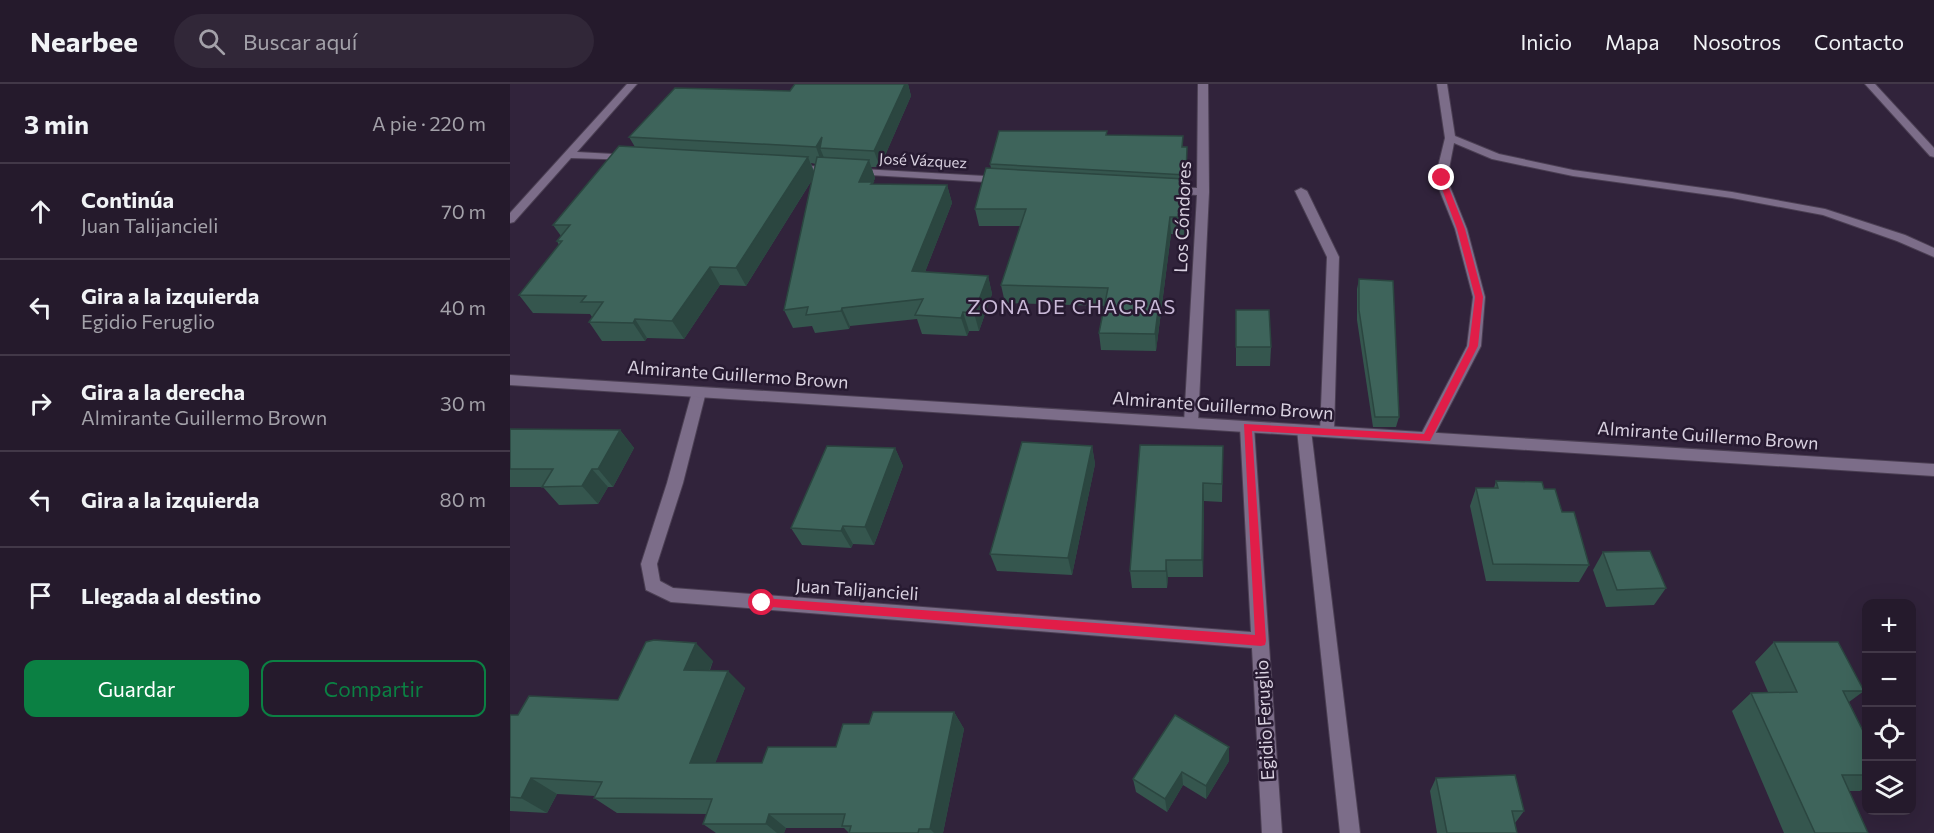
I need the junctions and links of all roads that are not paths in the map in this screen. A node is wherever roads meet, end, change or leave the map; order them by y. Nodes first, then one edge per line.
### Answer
1 (632, 84) edge
2 (1203, 84) edge
3 (1442, 84) edge
4 (1869, 84) edge
5 (1450, 138) junction
6 (1934, 154) edge
7 (569, 155) junction
8 (641, 159) edge
9 (784, 167) edge
10 (1011, 181) edge
11 (1155, 189) edge
12 (1301, 191) dead end
13 (1203, 192) junction
14 (510, 220) edge
15 (1934, 253) edge
16 (510, 380) edge
17 (699, 392) junction
18 (1191, 423) junction
19 (1247, 427) junction
20 (1304, 430) junction
21 (1327, 432) junction
22 (1426, 438) junction
23 (1934, 470) edge
24 (1261, 641) junction
25 (1272, 833) edge
26 (1350, 833) edge

1 - 7 street
2 - 13 street, Los Cóndores
3 - 5 street
4 - 6 street
5 - 15 street
5 - 22 street
7 - 8 street
7 - 14 street
9 - 10 street, José Vázquez
11 - 13 street
12 - 21 street
13 - 18 street, Los Cóndores
16 - 17 street, Almirante Guillermo Brown
17 - 18 street, Almirante Guillermo Brown
17 - 24 street, Juan Talijancieli
18 - 19 street, Almirante Guillermo Brown
19 - 20 street, Almirante Guillermo Brown
19 - 24 street, Egidio Feruglio
20 - 21 street, Almirante Guillermo Brown
20 - 26 street
21 - 22 street, Almirante Guillermo Brown
22 - 23 street, Almirante Guillermo Brown
24 - 25 street, Egidio Feruglio

